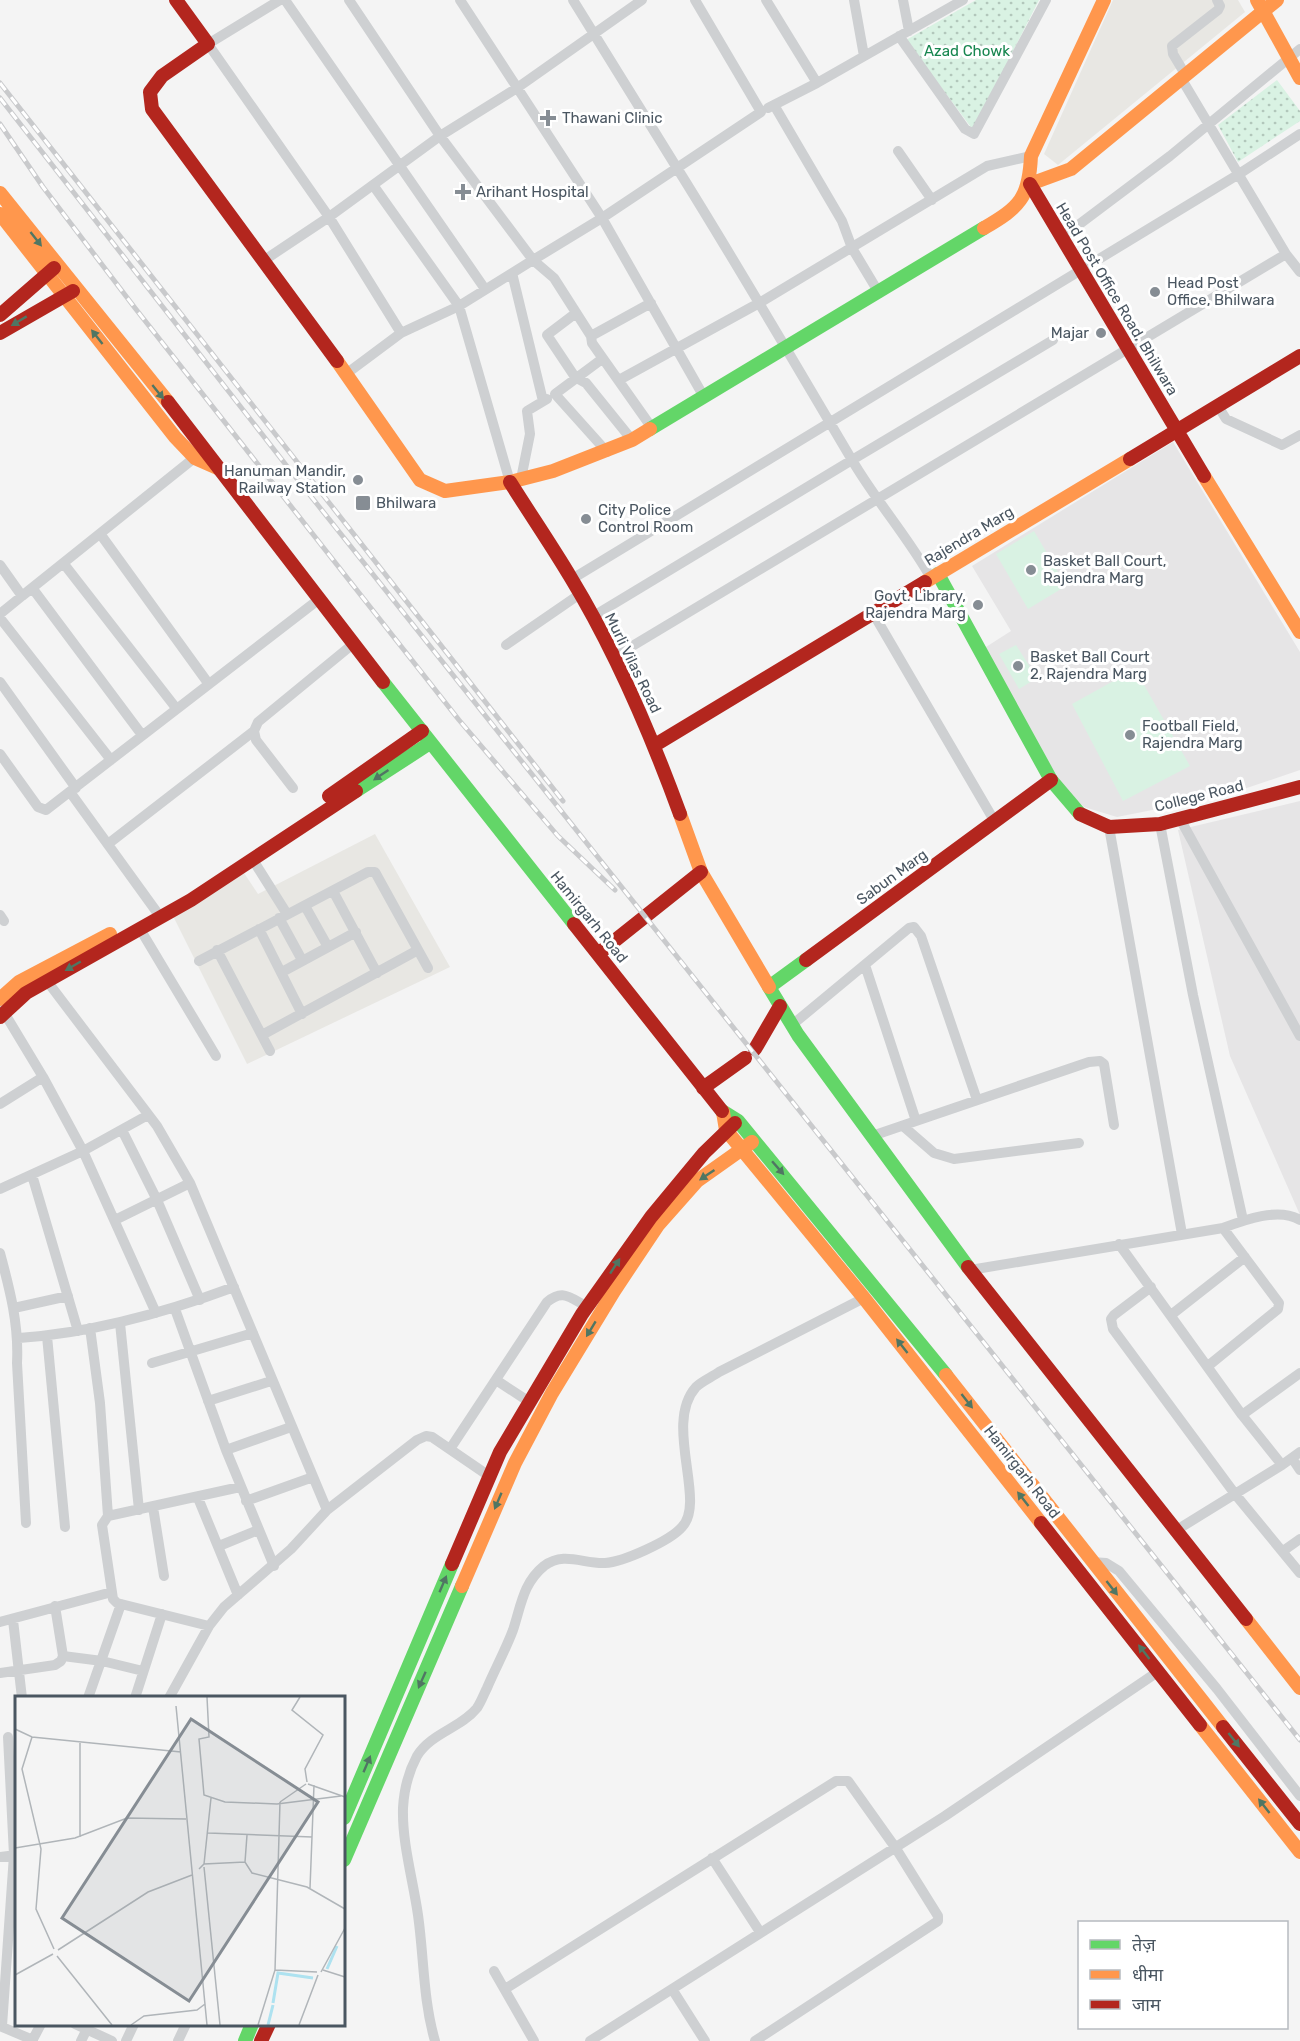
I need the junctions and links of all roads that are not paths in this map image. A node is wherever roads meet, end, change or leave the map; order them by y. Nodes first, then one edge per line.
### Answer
1 (176, 0) edge
2 (280, 0) edge
3 (285, 0) edge
4 (349, 0) edge
5 (460, 0) edge
6 (573, 0) edge
7 (642, 0) edge
8 (694, 0) edge
9 (766, 0) edge
10 (854, 0) edge
11 (903, 0) edge
12 (1046, 0) edge
13 (1104, 0) edge
14 (1217, 0) edge
15 (1277, 0) edge
16 (958, 1) edge
17 (1261, 5) edge
18 (904, 33) junction
19 (596, 34) junction
20 (208, 44) junction
21 (1295, 53) edge
22 (864, 56) junction
23 (1183, 76) junction
24 (1300, 78) edge
25 (817, 83) junction
26 (517, 88) junction
27 (774, 105) junction
28 (761, 112) junction
29 (1210, 124) junction
30 (1300, 134) edge
31 (440, 136) junction
32 (898, 151) dead end
33 (1031, 156) junction
34 (400, 165) junction
35 (677, 168) junction
36 (1239, 174) junction
37 (1030, 184) junction
38 (373, 185) junction
39 (0, 193) edge
40 (932, 200) junction
41 (0, 214) edge
42 (329, 217) junction
43 (602, 218) junction
44 (1061, 238) junction
45 (852, 248) junction
46 (1286, 254) junction
47 (533, 260) junction
48 (263, 261) junction
49 (52, 269) junction
50 (1080, 271) junction
51 (1300, 272) edge
52 (512, 273) junction
53 (486, 289) junction
54 (70, 293) junction
55 (879, 293) junction
56 (761, 302) junction
57 (651, 303) junction
58 (459, 306) junction
59 (576, 313) junction
60 (0, 315) edge
61 (0, 333) edge
62 (401, 333) junction
63 (591, 336) junction
64 (1053, 340) dead end
65 (678, 348) junction
66 (785, 350) junction
67 (1130, 350) junction
68 (1300, 356) edge
69 (602, 358) junction
70 (346, 374) junction
71 (575, 377) junction
72 (618, 380) junction
73 (555, 394) junction
74 (704, 397) junction
75 (543, 401) junction
76 (1218, 406) junction
77 (829, 421) junction
78 (652, 428) junction
79 (1176, 431) junction
80 (1300, 435) edge
81 (632, 440) junction
82 (607, 452) junction
83 (200, 453) junction
84 (852, 460) junction
85 (515, 480) junction
86 (876, 500) junction
87 (101, 535) junction
88 (64, 564) junction
89 (0, 565) edge
90 (934, 576) junction
91 (572, 579) junction
92 (33, 589) junction
93 (580, 594) junction
94 (22, 596) junction
95 (318, 600) junction
96 (873, 613) junction
97 (0, 616) edge
98 (592, 617) junction
99 (1300, 632) edge
100 (353, 644) junction
101 (506, 645) dead end
102 (614, 657) junction
103 (0, 682) edge
104 (208, 683) junction
105 (176, 708) junction
106 (254, 731) junction
107 (422, 731) junction
108 (142, 735) junction
109 (430, 743) junction
110 (655, 745) junction
111 (0, 754) edge
112 (111, 760) junction
113 (1051, 780) junction
114 (293, 788) dead end
115 (1300, 788) edge
116 (73, 790) junction
117 (1179, 817) junction
118 (995, 822) junction
119 (1160, 824) junction
120 (1109, 827) junction
121 (108, 844) junction
122 (253, 860) junction
123 (701, 872) junction
124 (333, 891) junction
125 (305, 906) junction
126 (156, 911) junction
127 (283, 916) junction
128 (140, 929) junction
129 (259, 929) junction
130 (356, 933) junction
131 (328, 947) junction
132 (218, 950) junction
133 (418, 950) junction
134 (598, 954) junction
135 (302, 960) junction
136 (199, 961) dead end
137 (865, 965) junction
138 (428, 968) dead end
139 (282, 972) junction
140 (377, 973) junction
141 (47, 981) junction
142 (769, 987) junction
143 (780, 1006) junction
144 (1, 1008) edge
145 (303, 1014) junction
146 (792, 1025) junction
147 (262, 1035) junction
148 (1300, 1036) edge
149 (270, 1051) dead end
150 (216, 1056) dead end
151 (43, 1077) junction
152 (703, 1088) junction
153 (977, 1100) junction
154 (0, 1104) edge
155 (723, 1112) junction
156 (147, 1115) junction
157 (738, 1121) junction
158 (916, 1121) junction
159 (1114, 1125) dead end
160 (903, 1126) junction
161 (122, 1130) junction
162 (726, 1130) junction
163 (872, 1136) junction
164 (754, 1140) junction
165 (1079, 1143) dead end
166 (744, 1150) junction
167 (83, 1151) junction
168 (32, 1175) junction
169 (190, 1183) junction
170 (0, 1189) edge
171 (157, 1200) junction
172 (115, 1220) junction
173 (1243, 1220) junction
174 (1300, 1220) edge
175 (1223, 1228) junction
176 (1182, 1234) junction
177 (1119, 1244) junction
178 (0, 1253) edge
179 (1245, 1257) junction
180 (970, 1270) junction
181 (234, 1287) junction
182 (1151, 1287) junction
183 (68, 1296) junction
184 (864, 1298) junction
185 (200, 1300) junction
186 (588, 1307) junction
187 (14, 1308) junction
188 (175, 1308) junction
189 (156, 1313) junction
190 (1171, 1315) junction
191 (120, 1323) junction
192 (90, 1328) junction
193 (78, 1331) junction
194 (253, 1333) junction
195 (47, 1336) junction
196 (19, 1338) junction
197 (190, 1352) junction
198 (152, 1363) dead end
199 (1208, 1366) junction
200 (1300, 1373) edge
201 (496, 1380) junction
202 (271, 1381) junction
203 (208, 1401) junction
204 (528, 1401) junction
205 (1242, 1415) junction
206 (291, 1426) junction
207 (450, 1449) junction
208 (226, 1450) junction
209 (1296, 1455) edge
210 (1282, 1465) junction
211 (1300, 1470) edge
212 (489, 1476) junction
213 (313, 1477) junction
214 (240, 1487) junction
215 (1235, 1494) junction
216 (198, 1498) junction
217 (246, 1501) junction
218 (153, 1507) junction
219 (139, 1510) junction
220 (327, 1510) junction
221 (108, 1516) junction
222 (26, 1523) dead end
223 (65, 1527) dead end
224 (258, 1530) junction
225 (1175, 1531) junction
226 (1300, 1539) edge
227 (219, 1546) junction
228 (1283, 1551) junction
229 (1092, 1562) junction
230 (274, 1566) junction
231 (1080, 1572) junction
232 (1300, 1573) edge
233 (164, 1576) dead end
234 (112, 1592) junction
235 (238, 1595) junction
236 (121, 1604) junction
237 (54, 1606) junction
238 (162, 1614) junction
239 (13, 1620) junction
240 (0, 1622) edge
241 (209, 1626) junction
242 (63, 1656) junction
243 (102, 1661) junction
244 (143, 1671) junction
245 (1159, 1671) junction
246 (19, 1672) junction
247 (0, 1673) edge
248 (1300, 1688) edge
249 (22, 1696) edge
250 (89, 1696) edge
251 (136, 1696) edge
252 (170, 1696) edge
253 (8, 1737) edge
254 (9, 1779) edge
255 (1300, 1796) edge
256 (345, 1816) edge
257 (15, 1820) edge
258 (1300, 1824) edge
259 (895, 1847) junction
260 (1300, 1852) edge
261 (15, 1855) edge
262 (0, 1857) edge
263 (345, 1858) edge
264 (712, 1858) junction
265 (15, 1877) edge
266 (0, 1878) edge
267 (9, 1921) edge
268 (760, 1932) junction
269 (494, 1971) dead end
270 (3, 1982) edge
271 (505, 1989) junction
272 (672, 1989) junction
273 (1, 2026) edge
274 (40, 2026) edge
275 (134, 2026) edge
276 (185, 2026) edge
277 (252, 2026) edge
278 (268, 2026) edge
279 (88, 2027) edge
280 (33, 2040) edge
281 (81, 2041) edge
282 (112, 2041) edge
283 (126, 2041) edge
284 (177, 2041) edge
285 (245, 2041) edge
286 (261, 2041) edge
287 (435, 2041) edge
288 (534, 2041) edge
289 (590, 2041) edge
290 (705, 2041) edge
291 (755, 2041) edge

1 - 20 main road
2 - 20 street
3 - 34 street
4 - 31 street
5 - 26 street
6 - 19 street
7 - 19 street
8 - 28 street
9 - 25 street
10 - 22 street
11 - 18 street
12 - 18 street
13 - 33 main road
14 - 23 street
15 - 17 main road
16 - 18 street
17 - 21 main road
17 - 23 main road
18 - 22 street
19 - 26 street
19 - 35 street
20 - 42 street
20 - 48 main road
21 - 24 main road
21 - 29 street
22 - 25 street
23 - 29 street
23 - 37 main road
25 - 27 street
26 - 31 street
26 - 43 street
27 - 28 street
27 - 45 street
28 - 35 street
29 - 36 street
29 - 44 street
30 - 36 street
31 - 34 street
31 - 47 street
32 - 40 street
33 - 37 main road
33 - 40 street
34 - 38 street
34 - 53 street
35 - 43 street
35 - 56 street
36 - 46 street
36 - 50 street
37 - 44 main road, Head Post Office Road, Bhilwara
37 - 55 main road
38 - 42 street
38 - 58 street
39 -> 49 main road
40 - 45 street
41 - 49 main road
42 - 48 street
42 - 62 street
43 - 47 street
43 - 57 street
44 - 50 main road, Head Post Office Road, Bhilwara
45 - 55 street
45 - 56 street
46 - 51 street
46 - 67 street
47 - 52 street
47 - 59 street
48 - 70 main road
49 - 54 main road
49 - 60 main road
50 - 67 main road, Head Post Office Road, Bhilwara
50 - 77 street
52 - 53 street
52 - 75 street
53 - 58 street
54 -> 61 main road
54 - 83 main road
55 - 66 main road
56 - 65 street
56 - 66 street
57 - 63 street
57 - 65 street
58 - 62 street
58 - 85 street
59 - 63 street
59 - 71 street
62 - 70 street
63 - 69 street
64 - 84 street
65 - 72 street
65 - 74 street
66 - 74 main road
66 - 77 street
67 - 79 main road, Head Post Office Road, Bhilwara
67 - 86 street
68 - 76 main road, Rajendra Marg
69 - 71 street
69 - 72 street
70 - 85 main road
71 - 73 street
71 - 81 street
72 - 78 street
73 - 75 street
73 - 82 street
74 - 78 main road
75 - 85 street
76 - 79 main road, Rajendra Marg
76 - 80 street
77 - 84 street
77 - 91 street
78 - 81 main road
79 - 90 main road, Rajendra Marg
79 - 99 main road, Head Post Office Road, Bhilwara
81 - 82 main road
82 - 85 main road
83 - 87 street
83 - 95 main road, Hamirgarh Road
84 - 86 street
84 - 98 street
85 - 91 main road, Murli Vilas Road
86 - 90 street
86 - 102 street
87 - 88 street
87 - 104 street
88 - 92 street
88 - 105 street
89 - 94 street
90 - 96 main road, Rajendra Marg
90 - 113 main road, College Road
91 - 93 main road, Murli Vilas Road
92 - 94 street
92 - 108 street
93 - 98 main road, Murli Vilas Road
93 - 101 street
94 - 97 street
95 - 100 main road, Hamirgarh Road
95 - 104 street
96 - 110 main road, Rajendra Marg
96 - 118 street
97 - 112 street
98 - 102 main road, Murli Vilas Road
100 - 106 street
100 - 107 main road, Hamirgarh Road
102 - 110 main road, Murli Vilas Road
103 - 116 street
104 - 105 street
105 - 108 street
106 - 114 street
106 - 121 street
107 - 109 main road, Hamirgarh Road
107 - 126 main road
108 - 112 street
109 -> 122 main road
109 - 134 main road, Hamirgarh Road
110 - 123 main road, Murli Vilas Road
111 - 116 street
112 - 116 street
113 - 118 main road, Sabun Marg
113 - 120 main road, College Road
115 - 117 main road, College Road
116 - 121 street
117 - 119 main road, College Road
117 - 148 street
118 - 142 main road, Sabun Marg
119 - 120 main road, College Road
119 - 173 street
120 - 176 street
121 - 126 street
122 - 127 street
122 - 128 main road
123 - 134 main road
123 - 142 main road, Murli Vilas Road
124 - 125 street
124 - 130 street
124 - 133 street
125 - 127 street
125 - 131 street
126 - 144 main road
127 - 129 street
127 - 135 street
128 -> 141 main road
128 - 150 street
129 - 132 street
129 - 139 street
130 - 131 street
130 - 140 street
131 - 135 street
132 - 136 street
132 - 147 street
133 - 138 street
133 - 140 street
134 - 152 main road, Hamirgarh Road
135 - 139 street
137 - 146 street
137 - 153 street
137 - 158 street
139 - 145 street
140 - 145 street
141 - 144 main road
141 - 156 street
142 - 143 main road
143 - 146 main road
143 - 152 main road
144 - 151 street
145 - 147 street
146 - 163 main road
147 - 149 street
151 - 154 street
151 - 167 street
152 - 155 main road, Hamirgarh Road
153 - 158 street
153 - 159 street
155 - 157 main road, Hamirgarh Road
155 - 162 main road
156 - 161 street
156 - 169 street
157 - 162 main road
157 - 164 main road, Hamirgarh Road
158 - 160 street
160 - 163 street
160 - 165 street
161 - 167 street
161 - 171 street
162 - 166 main road, Hamirgarh Road
186 -> 162 main road
163 - 180 main road
164 - 166 main road
164 -> 229 main road, Hamirgarh Road
166 - 184 main road, Hamirgarh Road
166 -> 263 main road
167 - 168 street
167 - 172 street
168 - 170 street
168 - 183 street
169 - 171 street
169 - 181 street
171 - 172 street
171 - 185 street
172 - 189 street
173 - 174 street
173 - 175 street
175 - 176 street
175 - 179 street
176 - 177 street
177 - 180 street
177 - 182 street
178 - 187 street
179 - 190 street
179 - 199 street
180 - 225 main road
181 - 185 street
181 - 194 street
182 - 190 street
182 - 215 street
183 - 187 street
183 - 193 street
231 -> 184 main road, Hamirgarh Road
184 - 287 street
185 - 188 street
186 - 201 street
186 - 204 main road
187 - 196 street
188 - 189 street
188 - 197 street
189 - 191 street
190 - 199 street
191 - 192 street
191 - 219 street
192 - 193 street
192 - 221 street
193 - 195 street
194 - 197 street
194 - 202 street
195 - 196 street
195 - 223 street
196 - 222 street
197 - 198 street
197 - 203 street
199 - 205 street
200 - 205 street
201 - 204 street
201 - 207 street
202 - 203 street
202 - 206 street
203 - 208 street
204 - 212 main road
205 - 210 street
206 - 208 street
206 - 213 street
207 - 212 street
207 - 220 street
208 - 214 street
209 - 210 street
209 - 211 street
210 - 215 street
256 -> 212 main road
213 - 217 street
213 - 220 street
214 - 216 street
214 - 217 street
215 - 225 street
215 - 228 street
216 - 218 street
216 - 227 street
217 - 224 street
218 - 219 street
218 - 233 street
219 - 221 street
220 - 230 street
221 - 234 street
224 - 227 street
224 - 230 street
225 - 248 main road
226 - 228 street
227 - 235 street
228 - 232 street
229 - 231 street
229 - 255 street
229 -> 258 main road, Hamirgarh Road
230 - 235 street
245 -> 231 main road, Hamirgarh Road
234 - 236 street
234 - 237 street
235 - 241 street
236 - 238 street
236 - 243 street
237 - 239 street
237 - 242 street
238 - 241 street
238 - 244 street
239 - 240 street
239 - 246 street
241 - 252 street
242 - 243 street
242 - 246 street
243 - 244 street
243 - 250 street
244 - 251 street
245 - 259 street
260 -> 245 main road, Hamirgarh Road
246 - 247 street
246 - 249 street
253 - 254 street
254 - 257 street
257 - 261 street
259 - 264 street
259 - 268 street
259 - 291 street
261 - 262 street
261 - 265 street
264 - 268 street
264 - 271 street
265 - 266 street
265 - 267 street
267 - 270 street
268 - 272 street
269 - 271 street
270 - 273 street
271 - 288 street
272 - 289 street
272 - 290 street
273 - 280 street
274 - 280 street
275 - 283 street
276 - 284 street
277 - 285 main road
278 - 286 main road
279 - 281 street
279 - 282 street

